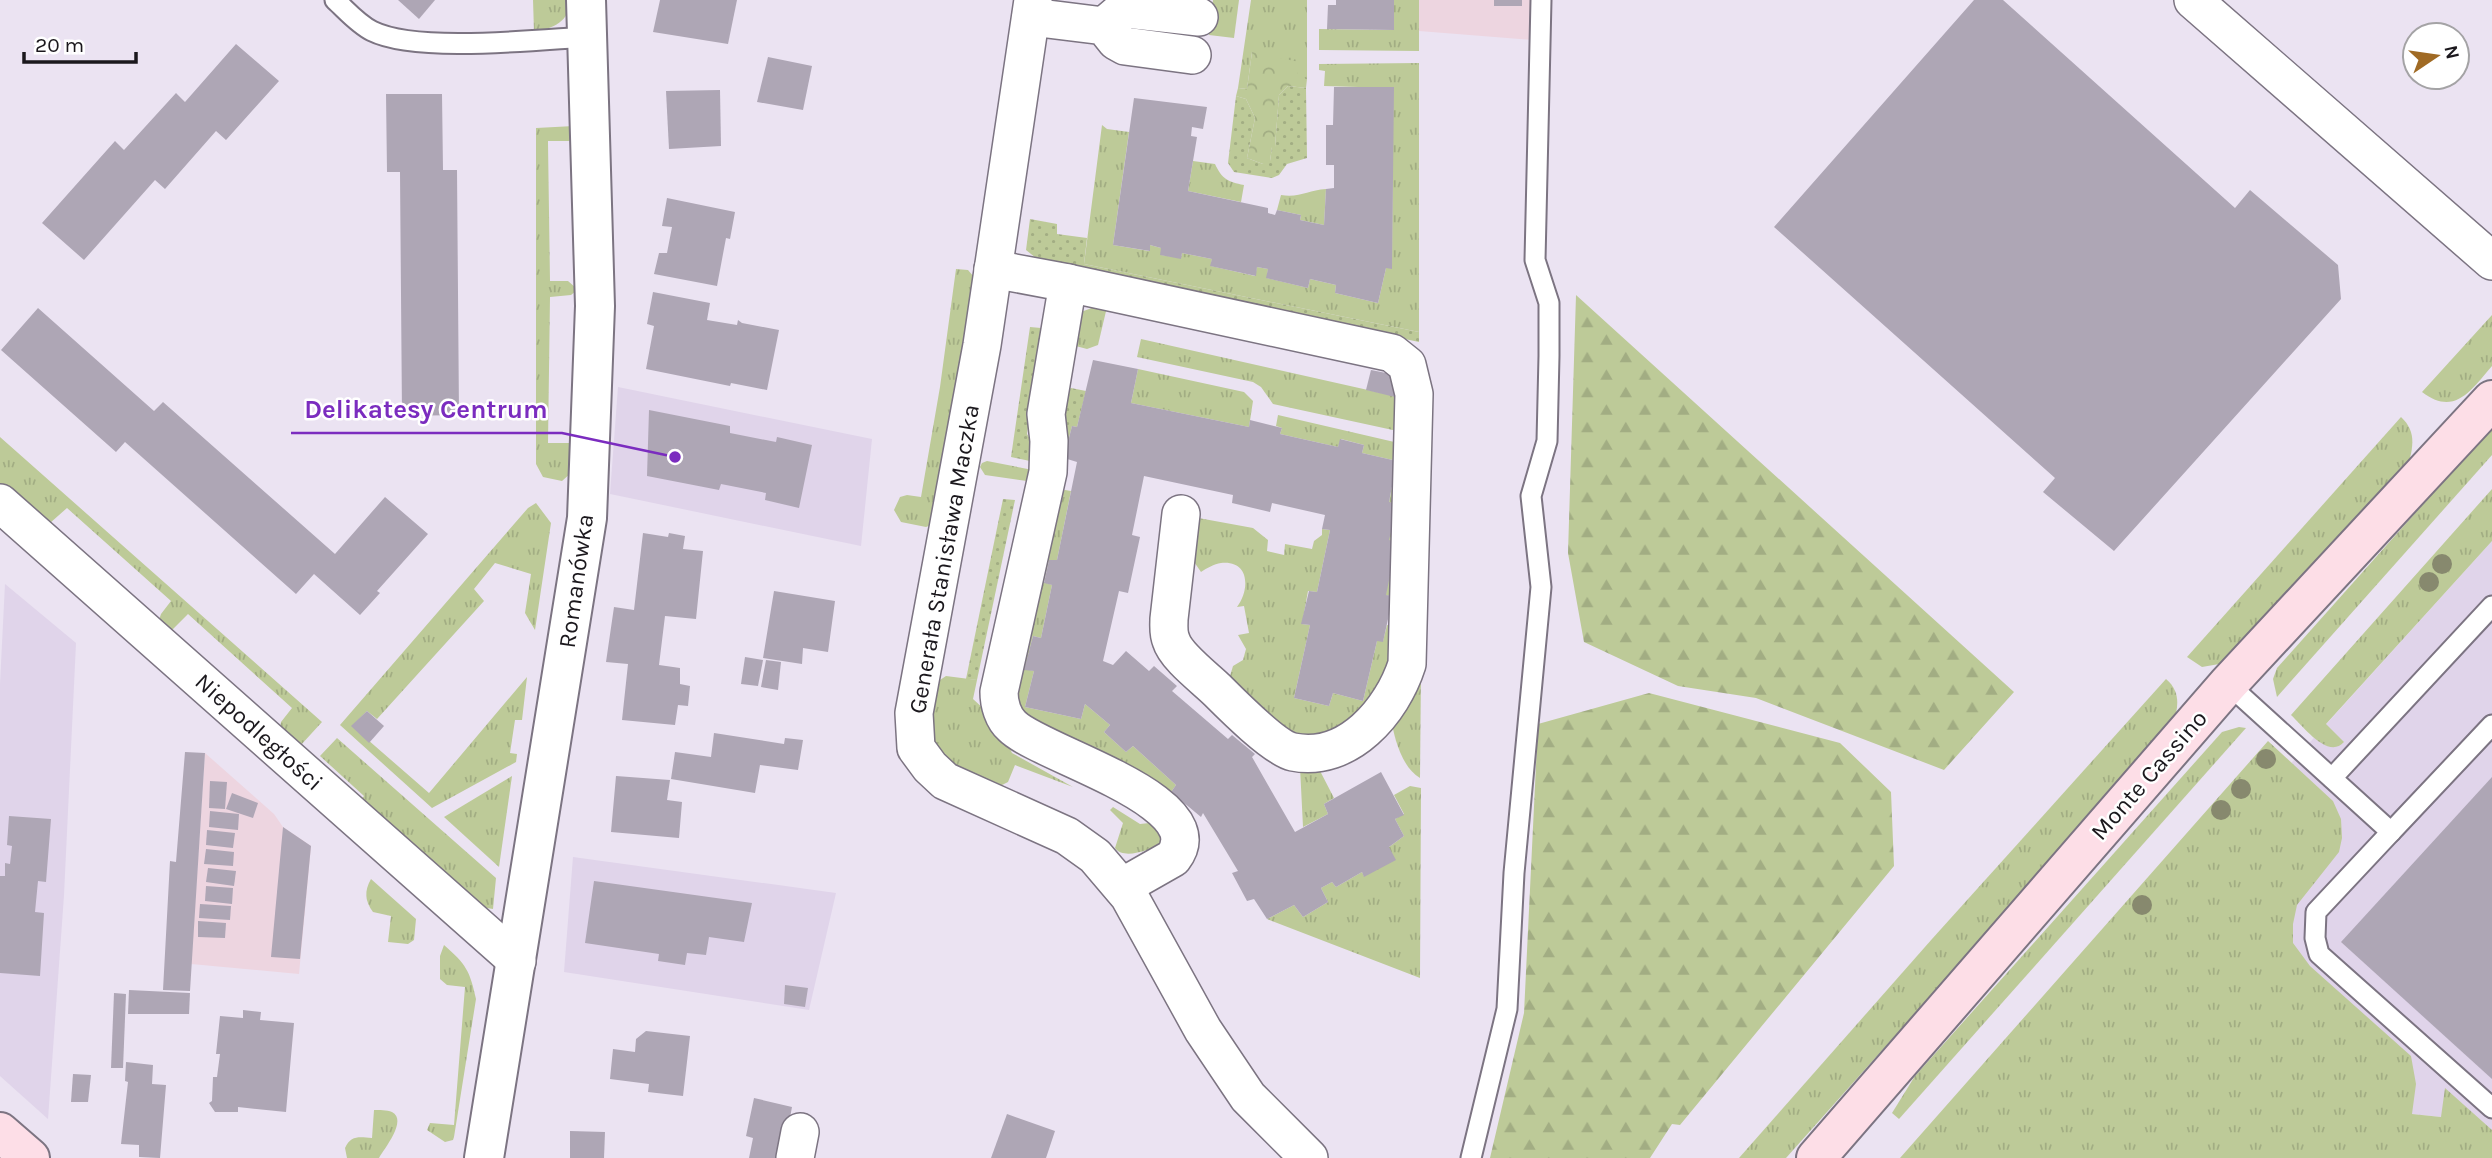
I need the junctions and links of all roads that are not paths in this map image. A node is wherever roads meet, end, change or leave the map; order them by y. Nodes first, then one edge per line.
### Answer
1 (335, 0) edge
2 (1541, 0) edge
3 (2193, 0) edge
4 (1032, 9) edge
5 (1199, 17) dead end
6 (586, 19) edge
7 (1104, 26) junction
8 (1192, 55) dead end
9 (2492, 261) edge
10 (993, 270) junction
11 (1068, 284) junction
12 (2492, 400) edge
13 (0, 503) edge
14 (1181, 514) dead end
15 (2492, 606) edge
16 (2228, 684) junction
17 (2492, 724) edge
18 (2332, 778) junction
19 (2391, 832) junction
20 (1122, 887) junction
21 (517, 961) junction
22 (2492, 1108) edge
23 (0, 1132) edge
24 (484, 1157) edge
25 (30, 1158) edge
26 (1308, 1158) edge
27 (1471, 1158) edge
28 (1816, 1158) edge

1 - 6 lane
2 - 27 lane
3 - 9 street
4 - 7 street
4 - 10 street, Generała Stanisława Maczka
5 - 7 street
6 - 21 street, Romanówka
7 - 8 street
10 - 11 street
10 - 20 street, Generała Stanisława Maczka
11 - 14 street
11 - 20 street
12 - 16 main road, Monte Cassino
13 - 21 street, Niepodległości
15 - 18 lane
16 - 18 lane
16 - 28 main road, Monte Cassino
17 - 19 lane
18 - 19 lane
19 - 22 lane
20 - 26 street, Generała Stanisława Maczka
21 - 24 street, Romanówka
23 - 25 main road

